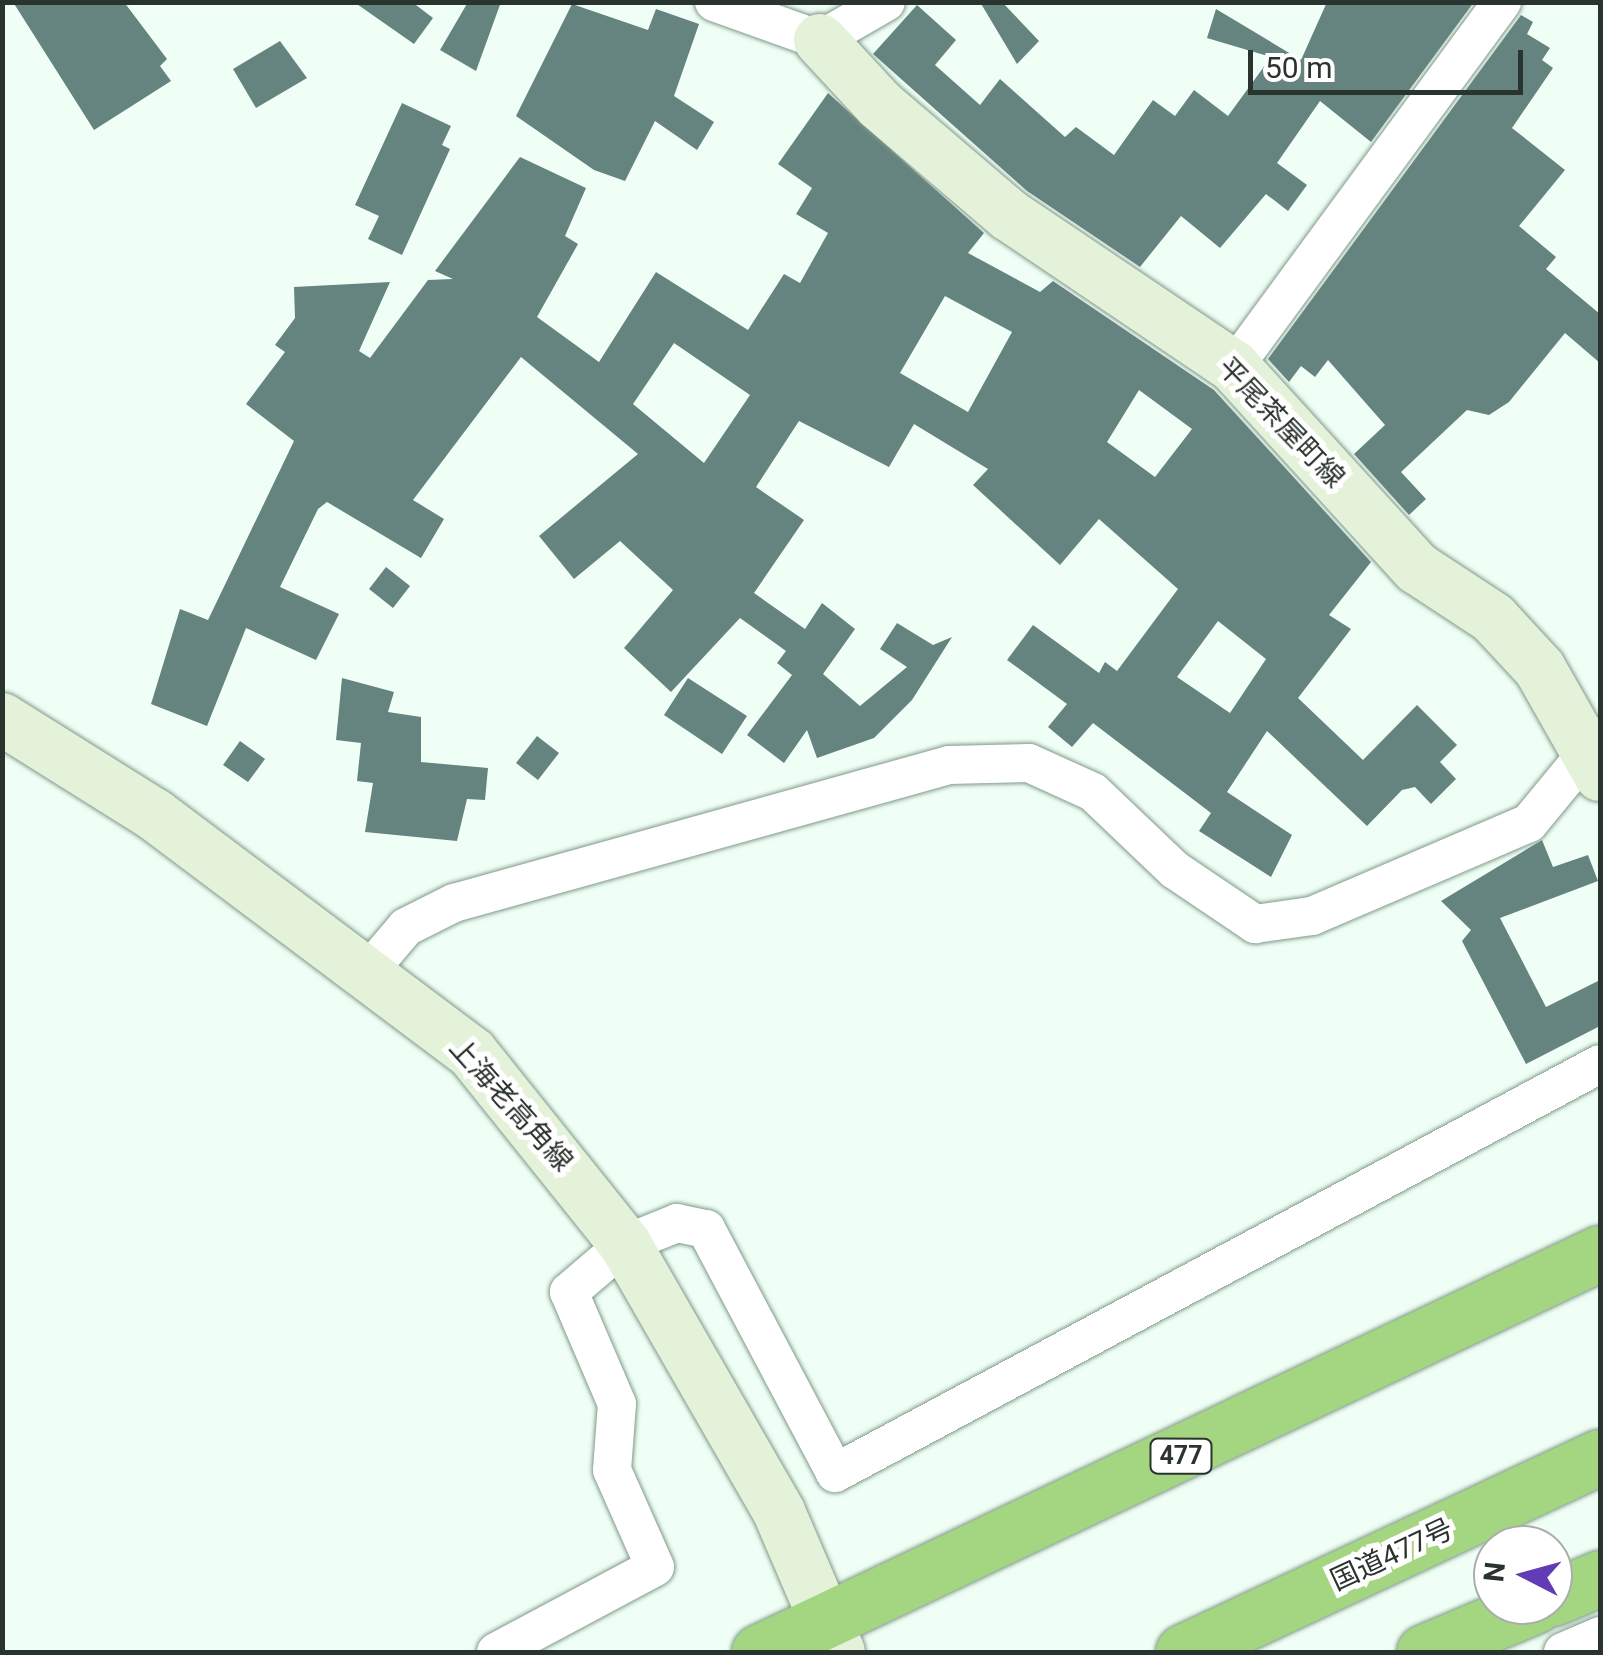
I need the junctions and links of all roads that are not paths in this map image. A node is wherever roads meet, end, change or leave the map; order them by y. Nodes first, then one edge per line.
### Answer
1 (714, 2) edge
2 (886, 2) edge
3 (1502, 2) edge
4 (820, 40) junction
5 (1234, 366) junction
6 (2, 719) edge
7 (1596, 751) edge
8 (366, 973) junction
9 (1600, 1064) edge
10 (625, 1244) junction
11 (1600, 1254) edge
12 (1600, 1457) edge
13 (1600, 1578) edge
14 (1573, 1589) edge
15 (1488, 1625) edge
16 (1600, 1636) edge
17 (832, 1637) edge
18 (496, 1652) edge
19 (759, 1652) edge
20 (1182, 1652) edge
21 (1424, 1652) edge
22 (1563, 1652) edge

1 - 4 street
2 - 4 street
3 - 5 street
4 - 5 main road, 平尾茶屋町線
5 - 7 main road, 平尾茶屋町線
6 - 8 main road, 上海老高角線
7 - 8 street
8 - 10 main road, 上海老高角線
9 - 10 street
10 - 17 main road, 上海老高角線
10 - 18 street
11 - 17 highway, 477
12 - 20 highway, 国道477号
13 - 14 highway
15 - 21 highway
16 - 22 street
17 - 19 highway, 477

